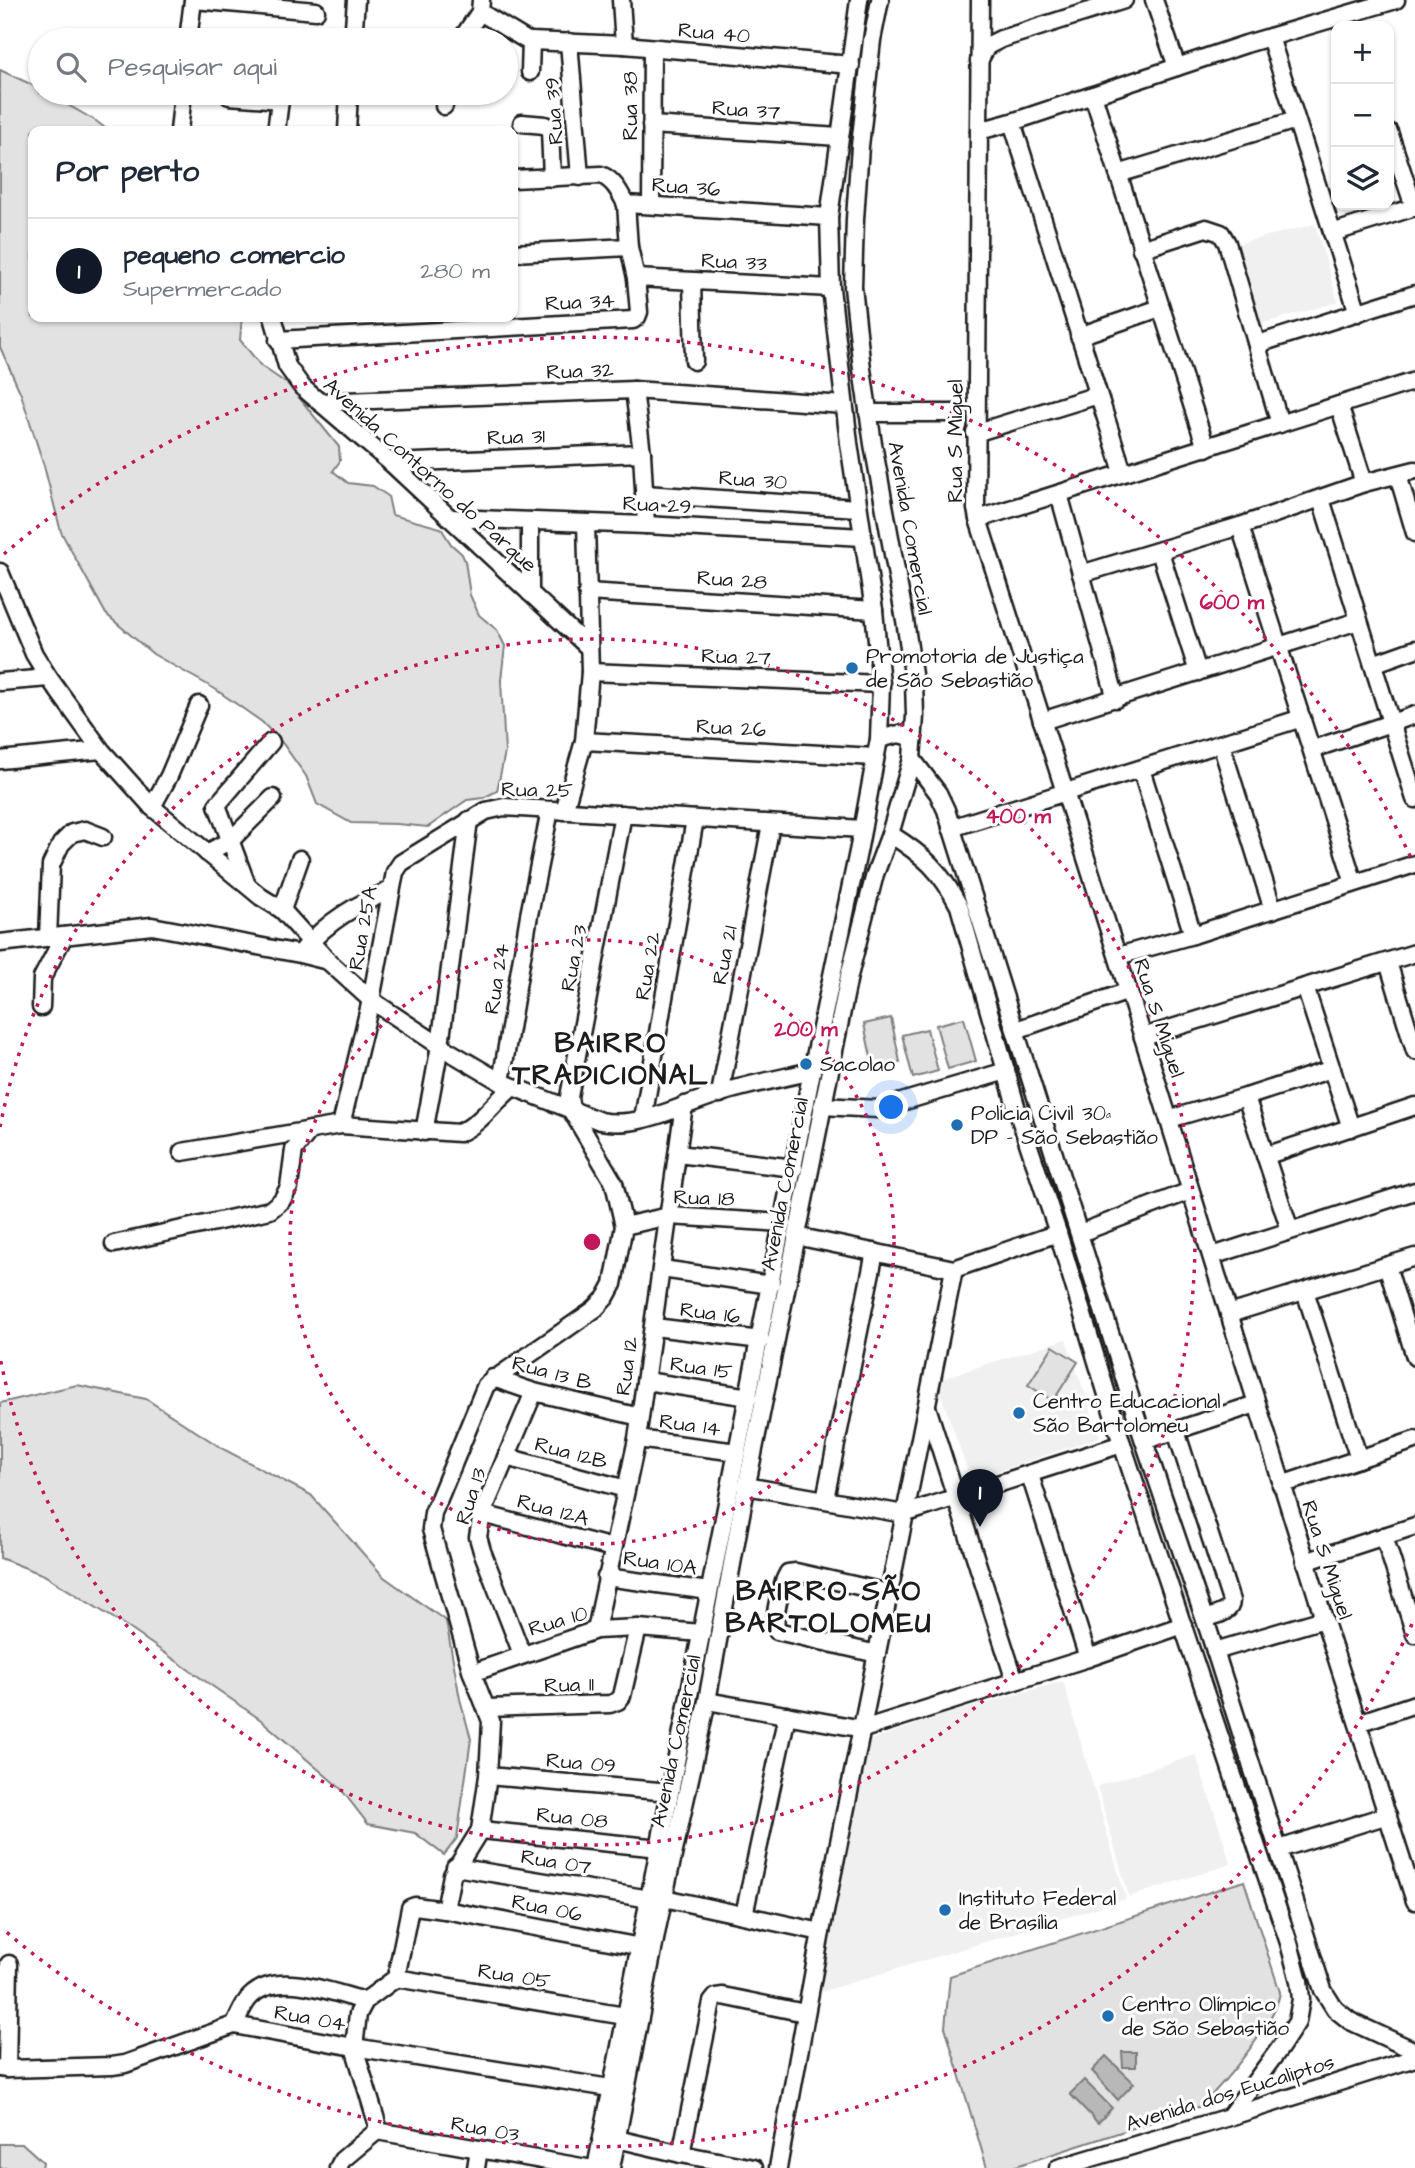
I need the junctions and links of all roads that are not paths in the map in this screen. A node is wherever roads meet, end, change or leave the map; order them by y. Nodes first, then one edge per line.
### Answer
1 (193, 0) edge
2 (356, 0) edge
3 (621, 0) edge
4 (859, 0) edge
5 (880, 0) edge
6 (980, 0) edge
7 (1154, 0) edge
8 (1396, 0) edge
9 (1120, 1) edge
10 (481, 6) edge
11 (316, 11) dead end
12 (980, 21) junction
13 (1351, 21) edge
14 (1331, 25) edge
15 (190, 28) edge
16 (354, 28) edge
17 (468, 28) edge
18 (510, 28) edge
19 (518, 34) edge
20 (1270, 37) junction
21 (1001, 39) junction
22 (531, 41) junction
23 (569, 42) junction
24 (624, 45) junction
25 (652, 48) junction
26 (979, 61) junction
27 (851, 65) junction
28 (1177, 66) junction
29 (530, 72) dead end
30 (848, 84) junction
31 (868, 85) junction
32 (1093, 95) junction
33 (182, 105) edge
34 (279, 105) edge
35 (348, 105) edge
36 (1296, 120) junction
37 (1012, 122) junction
38 (522, 123) dead end
39 (651, 125) junction
40 (180, 126) edge
41 (277, 126) edge
42 (347, 126) edge
43 (979, 131) junction
44 (839, 137) junction
45 (1394, 147) edge
46 (1118, 174) junction
47 (580, 177) junction
48 (552, 178) junction
49 (518, 179) edge
50 (626, 204) junction
51 (651, 205) junction
52 (1414, 207) edge
53 (829, 217) junction
54 (1332, 233) junction
55 (629, 247) junction
56 (1142, 249) junction
57 (518, 253) edge
58 (636, 278) junction
59 (692, 281) junction
60 (831, 288) junction
61 (1415, 294) edge
62 (1160, 308) junction
63 (1358, 313) junction
64 (274, 322) edge
65 (1079, 336) junction
66 (278, 340) junction
67 (1258, 344) junction
68 (694, 360) dead end
69 (862, 369) junction
70 (840, 372) junction
71 (1415, 381) edge
72 (634, 390) junction
73 (1098, 395) junction
74 (318, 402) junction
75 (844, 405) junction
76 (1339, 405) junction
77 (868, 413) junction
78 (954, 413) dead end
79 (1280, 424) junction
80 (975, 433) junction
81 (849, 443) junction
82 (873, 444) junction
83 (1206, 448) junction
84 (642, 453) junction
85 (391, 463) junction
86 (1415, 470) edge
87 (1124, 472) junction
88 (1398, 475) junction
89 (1364, 484) junction
90 (644, 494) junction
91 (1059, 494) junction
92 (1321, 499) junction
93 (858, 508) junction
94 (450, 519) junction
95 (978, 519) junction
96 (530, 521) junction
97 (586, 523) junction
98 (646, 526) junction
99 (1240, 526) junction
100 (1415, 533) edge
101 (863, 537) junction
102 (1160, 552) junction
103 (0, 572) edge
104 (1081, 575) junction
105 (587, 592) junction
106 (530, 593) junction
107 (874, 610) junction
108 (1358, 621) junction
109 (587, 646) junction
110 (1279, 647) junction
111 (1415, 649) edge
112 (1373, 664) junction
113 (590, 672) junction
114 (1198, 673) junction
115 (49, 678) junction
116 (0, 682) edge
117 (881, 684) junction
118 (1116, 699) junction
119 (199, 705) dead end
120 (1415, 715) edge
121 (1302, 718) junction
122 (1042, 721) junction
123 (1391, 723) junction
124 (914, 738) junction
125 (879, 739) junction
126 (584, 741) junction
127 (271, 742) dead end
128 (1221, 744) junction
129 (1313, 749) junction
130 (101, 750) junction
131 (875, 757) junction
132 (0, 760) edge
133 (912, 760) junction
134 (1141, 768) junction
135 (1065, 791) junction
136 (273, 798) dead end
137 (1415, 799) edge
138 (152, 807) junction
139 (557, 810) junction
140 (623, 814) junction
141 (695, 819) junction
142 (469, 820) junction
143 (771, 824) junction
144 (951, 828) junction
145 (862, 829) junction
146 (890, 834) junction
147 (103, 837) dead end
148 (231, 840) junction
149 (859, 847) junction
150 (207, 853) junction
151 (881, 858) junction
152 (300, 859) dead end
153 (1415, 864) edge
154 (1354, 883) junction
155 (247, 886) junction
156 (391, 890) junction
157 (282, 910) junction
158 (1273, 910) junction
159 (1193, 935) junction
160 (56, 937) junction
161 (0, 943) edge
162 (305, 948) junction
163 (1415, 953) edge
164 (1118, 956) junction
165 (1388, 962) junction
166 (1305, 987) junction
167 (1129, 991) junction
168 (371, 1000) junction
169 (41, 1007) dead end
170 (1018, 1034) junction
171 (1143, 1037) junction
172 (998, 1043) junction
173 (440, 1046) junction
174 (1414, 1046) edge
175 (1332, 1069) junction
176 (812, 1071) junction
177 (1006, 1071) junction
178 (507, 1084) junction
179 (719, 1094) junction
180 (1246, 1097) junction
181 (684, 1105) junction
182 (822, 1106) junction
183 (1040, 1106) junction
184 (1415, 1106) edge
185 (571, 1110) junction
186 (1018, 1113) junction
187 (643, 1119) junction
188 (1169, 1119) junction
189 (341, 1125) junction
190 (1351, 1128) junction
191 (310, 1130) junction
192 (424, 1132) junction
193 (807, 1141) junction
194 (182, 1152) dead end
195 (678, 1154) junction
196 (1265, 1156) junction
197 (794, 1168) junction
198 (798, 1189) junction
199 (1190, 1191) junction
200 (1415, 1191) edge
201 (669, 1216) junction
202 (783, 1223) junction
203 (624, 1226) junction
204 (1290, 1230) junction
205 (1058, 1233) junction
206 (1080, 1233) junction
207 (796, 1236) junction
208 (114, 1244) dead end
209 (876, 1252) junction
210 (1212, 1256) junction
211 (1415, 1257) edge
212 (1387, 1266) junction
213 (662, 1269) junction
214 (954, 1269) junction
215 (771, 1286) junction
216 (1305, 1291) junction
217 (1229, 1314) junction
218 (653, 1327) junction
219 (761, 1340) junction
220 (1415, 1357) edge
221 (494, 1378) junction
222 (646, 1381) junction
223 (534, 1392) junction
224 (749, 1397) junction
225 (926, 1404) junction
226 (1256, 1404) junction
227 (640, 1417) junction
228 (750, 1426) junction
229 (1176, 1431) junction
230 (637, 1439) junction
231 (1415, 1440) edge
232 (1144, 1441) junction
233 (1122, 1444) junction
234 (737, 1452) junction
235 (506, 1457) junction
236 (1359, 1459) junction
237 (1030, 1475) junction
238 (1281, 1485) junction
239 (746, 1486) junction
240 (626, 1489) junction
241 (956, 1497) junction
242 (825, 1499) junction
243 (733, 1508) junction
244 (482, 1514) junction
245 (904, 1514) junction
246 (1415, 1526) edge
247 (1384, 1536) junction
248 (612, 1548) junction
249 (1306, 1562) junction
250 (606, 1577) junction
251 (709, 1591) junction
252 (889, 1593) junction
253 (1412, 1610) edge
254 (1324, 1619) junction
255 (1207, 1626) junction
256 (638, 1628) junction
257 (596, 1630) junction
258 (1186, 1632) junction
259 (702, 1633) junction
260 (1415, 1634) edge
261 (1215, 1651) junction
262 (522, 1654) junction
263 (877, 1654) junction
264 (1088, 1658) junction
265 (472, 1672) junction
266 (1014, 1681) junction
267 (707, 1701) junction
268 (1415, 1704) edge
269 (487, 1709) junction
270 (787, 1715) junction
271 (1358, 1723) junction
272 (863, 1728) junction
273 (488, 1776) junction
274 (670, 1792) junction
275 (1388, 1815) junction
276 (480, 1830) junction
277 (660, 1848) junction
278 (1279, 1849) junction
279 (456, 1867) junction
280 (663, 1869) junction
281 (657, 1898) junction
282 (1415, 1901) edge
283 (445, 1910) junction
284 (744, 1915) junction
285 (652, 1923) junction
286 (821, 1932) junction
287 (1307, 1937) junction
288 (1289, 1943) junction
289 (641, 1947) junction
290 (9, 1964) dead end
291 (396, 1978) junction
292 (365, 2001) junction
293 (805, 2013) junction
294 (625, 2016) junction
295 (234, 2025) junction
296 (354, 2047) junction
297 (1415, 2051) edge
298 (1415, 2058) edge
299 (3, 2068) edge
300 (610, 2088) junction
301 (1229, 2117) junction
302 (377, 2131) junction
303 (617, 2139) junction
304 (479, 2149) junction
305 (681, 2154) junction
306 (338, 2168) edge
307 (476, 2168) edge
308 (587, 2168) edge
309 (596, 2168) edge
310 (611, 2168) edge
311 (754, 2168) edge
312 (778, 2168) edge
313 (1058, 2168) edge

1 - 11 street
1 - 15 street
2 - 16 street
3 - 24 street
4 - 27 street, Avenida Comercial
5 - 31 street, Avenida Comercial
6 - 12 street, Rua S Miguel
7 - 28 street
8 - 13 street
9 - 21 street
10 - 17 street
10 - 18 street, Rua 40
12 - 21 street
12 - 26 street, Rua S Miguel
14 - 20 street
19 - 22 street, Rua 40
20 - 28 street
20 - 36 street
21 - 26 street
22 - 23 street, Rua 40
22 - 29 street
23 - 24 street, Rua 40
23 - 47 street, Rua 39
24 - 25 street, Rua 40
25 - 27 street, Rua 40
25 - 39 street, Rua 38
26 - 43 street, Rua S Miguel
27 - 30 street, Avenida Comercial
28 - 32 street
30 - 31 street
30 - 44 street, Avenida Comercial
31 - 69 street, Avenida Comercial
32 - 37 street
32 - 46 street
33 - 40 street
34 - 41 street
35 - 42 street
36 - 46 street
36 - 54 street
37 - 43 street
37 - 65 street
38 - 48 street
39 - 44 street, Rua 37
39 - 51 street, Rua 38
43 - 80 street, Rua S Miguel
44 - 53 street, Avenida Comercial
45 - 52 street
46 - 56 street
47 - 48 street, Rua 36
47 - 50 street, Rua 36
48 - 49 street, Rua 36
50 - 51 street, Rua 36
50 - 55 street
51 - 53 street, Rua 36
52 - 54 street
53 - 60 street, Avenida Comercial
54 - 63 street
55 - 57 street
55 - 58 street
56 - 62 street
56 - 67 street
58 - 59 street, Rua 33
58 - 66 street, Rua 34
59 - 60 street, Rua 33
59 - 68 street
60 - 70 street, Avenida Comercial
61 - 63 street
62 - 65 street
62 - 83 street
63 - 67 street
64 - 66 street, Avenida Contorno do Parque
65 - 73 street
66 - 74 street, Avenida Contorno do Parque
67 - 79 street
69 - 70 street
69 - 77 street, Avenida Comercial
70 - 75 street, Avenida Comercial
71 - 76 street
72 - 74 street, Rua 32
72 - 75 street, Rua 32
72 - 84 street
73 - 80 street
73 - 87 street
74 - 85 street, Avenida Contorno do Parque
75 - 81 street, Avenida Comercial
76 - 79 street
76 - 89 street
77 - 78 street
77 - 82 street, Avenida Comercial
79 - 83 street
80 - 95 street, Rua S Miguel
81 - 82 street
81 - 93 street, Avenida Comercial
82 - 124 street, Avenida Comercial
83 - 87 street
84 - 85 street, Rua 31
84 - 90 street
85 - 94 street, Avenida Contorno do Parque
86 - 88 street
87 - 91 street
88 - 89 street
88 - 100 street
89 - 92 street
90 - 93 street, Rua 30
90 - 98 street
91 - 95 street
91 - 104 street
92 - 99 street
92 - 108 street
93 - 101 street, Avenida Comercial
94 - 96 street, Rua 29
94 - 106 street, Avenida Contorno do Parque
95 - 122 street, Rua S Miguel
96 - 97 street, Rua 29
96 - 106 street
97 - 98 street, Rua 29
97 - 105 street, Rua 24
98 - 101 street, Rua 29
99 - 102 street
99 - 110 street
101 - 107 street, Avenida Comercial
102 - 104 street
102 - 114 street
103 - 115 street
104 - 118 street
105 - 107 street, Rua 28
105 - 109 street, Rua 24
106 - 109 street, Avenida Contorno do Parque
107 - 117 street, Avenida Comercial
108 - 110 street
108 - 112 street
109 - 113 street, Rua 24
110 - 114 street
110 - 121 street
111 - 112 street
112 - 123 street
113 - 117 street, Rua 27
113 - 126 street, Rua 24
114 - 118 street
115 - 116 street
115 - 130 street
117 - 125 street, Avenida Comercial
118 - 122 street
119 - 138 street
120 - 123 street
121 - 128 street
121 - 129 street
122 - 135 street, Rua S Miguel
123 - 129 street
123 - 137 street
124 - 125 street
124 - 133 street, Avenida Comercial
125 - 131 street, Avenida Comercial
126 - 131 street, Rua 26
126 - 139 street, Rua 24
127 - 148 street
128 - 134 street
128 - 158 street
129 - 154 street
130 - 132 street
130 - 138 street
131 - 145 street, Avenida Comercial
133 - 144 street
133 - 146 street, Avenida Comercial
134 - 135 street
134 - 159 street
135 - 144 street
135 - 164 street, Rua S Miguel
136 - 148 street
138 - 150 street
139 - 140 street, Rua 25
139 - 142 street, Rua 25
139 - 178 street, Rua 24
140 - 141 street, Rua 25
140 - 185 street, Rua 23
141 - 143 street, Rua 25
141 - 187 street, Rua 22
142 - 156 street, Rua 25A
142 - 173 street
143 - 145 street, Rua 25
143 - 179 street, Rua 21
144 - 170 street
145 - 149 street, Avenida Comercial
146 - 151 street, Avenida Comercial
146 - 172 street
147 - 160 street
148 - 150 street
148 - 155 street
149 - 151 street
149 - 176 street, Avenida Comercial
150 - 155 street
151 - 182 street, Avenida Comercial
152 - 157 street
153 - 154 street
154 - 158 street
155 - 157 street
156 - 162 street
156 - 168 street, Rua 25A
157 - 162 street
158 - 159 street
159 - 164 street
160 - 161 street
160 - 162 street
160 - 169 street
162 - 168 street
163 - 165 street
164 - 167 street, Rua S Miguel
165 - 166 street
165 - 174 street
166 - 171 street
166 - 175 street
167 - 170 street
167 - 171 street, Rua S Miguel
168 - 173 street
168 - 189 street
170 - 172 street
170 - 183 street
171 - 188 street, Rua S Miguel
172 - 177 street
173 - 178 street
173 - 192 street
175 - 180 street
175 - 190 street
176 - 179 street
176 - 193 street, Avenida Comercial
177 - 182 street
177 - 186 street
178 - 185 street
178 - 192 street
179 - 181 street
180 - 188 street
180 - 196 street
181 - 187 street
181 - 195 street, Rua 12
182 - 193 street, Avenida Comercial
183 - 186 street
183 - 206 street
184 - 190 street
185 - 187 street
185 - 203 street
186 - 205 street
188 - 199 street, Rua S Miguel
189 - 191 street
189 - 192 street
190 - 196 street
191 - 194 street
191 - 208 street
193 - 197 street, Avenida Comercial
193 - 198 street, Avenida Comercial
195 - 197 street
195 - 201 street, Rua 12
196 - 204 street
197 - 198 street, Avenida Comercial
198 - 202 street, Avenida Comercial
198 - 207 street, Avenida Comercial
199 - 206 street
199 - 210 street, Rua S Miguel
200 - 204 street
201 - 202 street, Rua 18
201 - 203 street, Rua 18
201 - 213 street, Rua 12
202 - 215 street, Avenida Comercial
203 - 221 street
204 - 210 street
205 - 214 street
205 - 233 street
206 - 232 street
207 - 209 street
207 - 228 street, Avenida Comercial
209 - 214 street
209 - 242 street
210 - 217 street, Rua S Miguel
211 - 212 street
212 - 216 street
212 - 220 street
213 - 215 street
213 - 218 street, Rua 12
214 - 225 street
215 - 219 street, Avenida Comercial
216 - 217 street
216 - 236 street
217 - 226 street, Rua S Miguel
218 - 219 street, Rua 16
218 - 222 street, Rua 12
219 - 224 street, Avenida Comercial
221 - 223 street, Rua 13 B
221 - 265 street
222 - 224 street, Rua 15
222 - 227 street, Rua 12
223 - 227 street, Rua 13 B
223 - 235 street, Rua 13
224 - 228 street, Avenida Comercial
225 - 241 street
225 - 245 street
226 - 229 street
226 - 238 street, Rua S Miguel
227 - 230 street, Rua 12
228 - 234 street, Avenida Comercial
228 - 239 street, Avenida Comercial
229 - 232 street
229 - 255 street
230 - 234 street, Rua 14
230 - 240 street, Rua 12
231 - 236 street
232 - 255 street
233 - 237 street
233 - 258 street
234 - 243 street, Avenida Comercial
235 - 240 street, Rua 12B
235 - 244 street, Rua 13
236 - 238 street
237 - 241 street
237 - 264 street
238 - 249 street, Rua S Miguel
239 - 242 street
239 - 243 street, Avenida Comercial
240 - 248 street, Rua 12
241 - 245 street
241 - 266 street
242 - 245 street
243 - 251 street, Avenida Comercial
243 - 267 street, Avenida Comercial
244 - 248 street, Rua 12A
244 - 262 street, Rua 13
245 - 252 street
246 - 247 street
247 - 249 street
247 - 253 street
248 - 250 street, Rua 12
249 - 254 street, Rua S Miguel
250 - 251 street, Rua 10A
250 - 257 street, Rua 12
251 - 259 street, Avenida Comercial
252 - 263 street
252 - 263 street
253 - 260 street
254 - 261 street
254 - 271 street, Rua S Miguel
255 - 258 street
255 - 261 street
256 - 257 street, Rua 10
256 - 259 street, Rua 10
256 - 269 street, Rua 11
257 - 262 street, Rua 10
258 - 264 street
258 - 288 street
259 - 274 street, Avenida Comercial
261 - 278 street
262 - 265 street, Rua 10
263 - 272 street
264 - 266 street
265 - 269 street
266 - 272 street
267 - 270 street
267 - 280 street, Avenida Comercial
268 - 271 street
269 - 273 street
270 - 272 street
270 - 284 street
271 - 275 street, Rua S Miguel
272 - 286 street
273 - 274 street, Rua 09
273 - 276 street
274 - 277 street, Avenida Comercial
275 - 278 street
275 - 282 street, Rua S Miguel
276 - 277 street, Rua 08
276 - 279 street
277 - 280 street, Avenida Comercial
278 - 287 street
279 - 281 street, Rua 07
279 - 283 street
280 - 281 street, Avenida Comercial
281 - 284 street, Rua 07
281 - 285 street, Avenida Comercial
283 - 289 street, Rua 06
283 - 291 street, Rua 06
284 - 286 street, Rua 07
285 - 289 street, Avenida Comercial
285 - 303 street, Avenida Comercial
286 - 293 street
287 - 288 street
287 - 297 street
288 - 301 street
289 - 294 street, Avenida Comercial
290 - 299 street
291 - 292 street
291 - 294 street, Rua 05
292 - 295 street
292 - 296 street
293 - 305 street
293 - 312 street
294 - 300 street, Avenida Comercial
295 - 296 street, Rua 04
295 - 299 street, Rua 04
296 - 300 street, Rua 04
296 - 302 street
298 - 301 street, Avenida dos Eucaliptos
300 - 309 street, Avenida Comercial
301 - 313 street, Avenida dos Eucaliptos
302 - 304 street, Rua 03
302 - 306 street
303 - 305 street
303 - 310 street, Avenida Comercial
304 - 307 street
304 - 308 street, Rua 03
305 - 311 street

